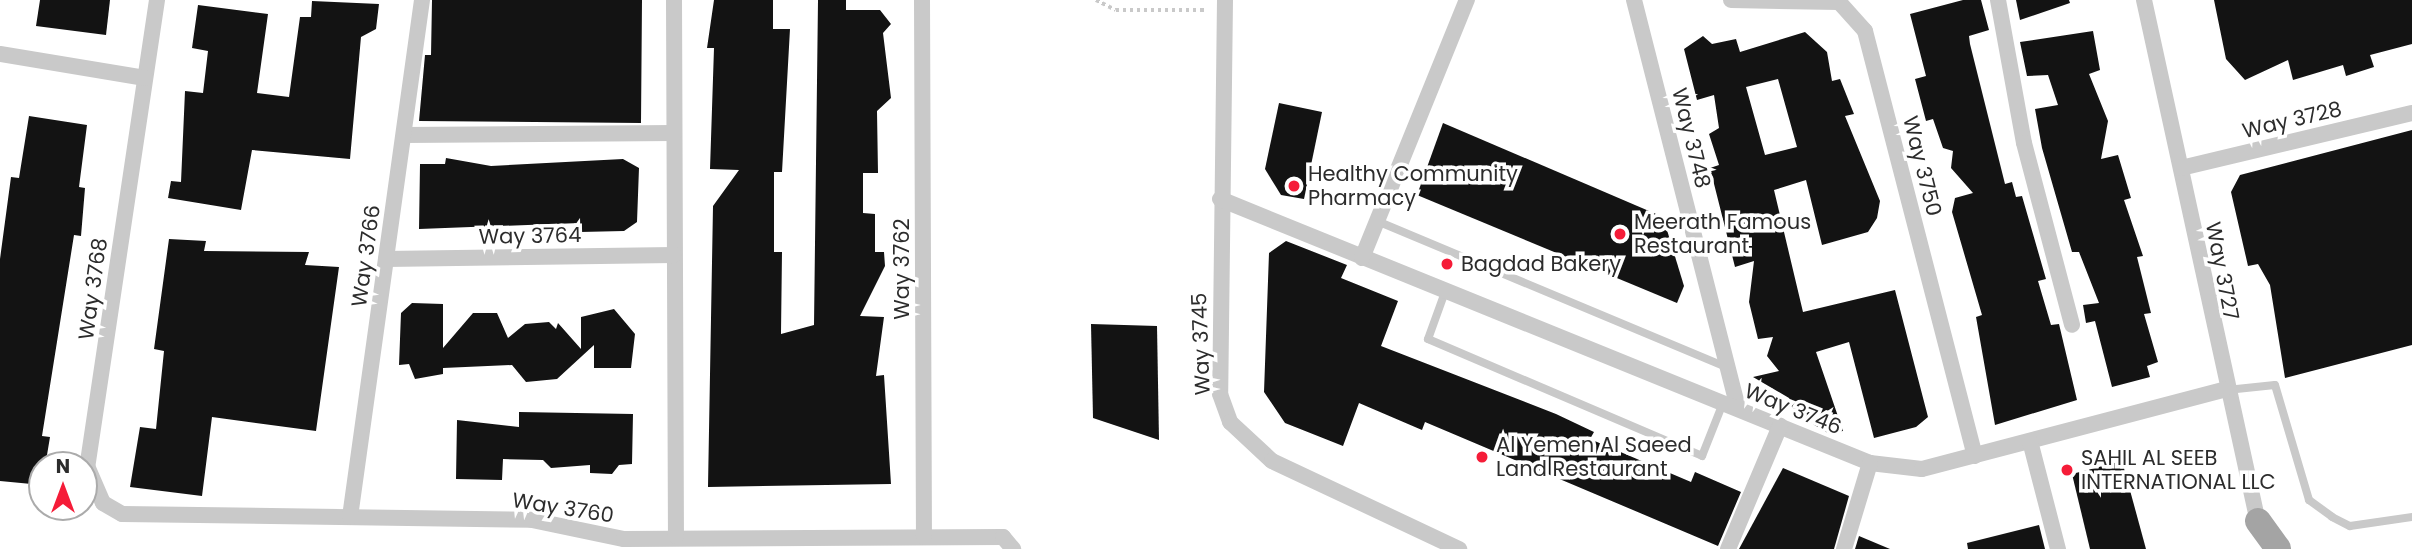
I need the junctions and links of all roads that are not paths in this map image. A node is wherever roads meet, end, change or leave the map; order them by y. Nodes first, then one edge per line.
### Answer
1 (157, 0) edge
2 (422, 0) edge
3 (674, 0) edge
4 (922, 0) edge
5 (1467, 0) edge
6 (1634, 0) edge
7 (1731, 0) edge
8 (1998, 0) edge
9 (2144, 0) edge
10 (1225, 5) edge
11 (0, 54) edge
12 (145, 78) junction
13 (2412, 113) edge
14 (674, 133) junction
15 (404, 135) junction
16 (2181, 168) junction
17 (1220, 200) junction
18 (1377, 221) junction
19 (674, 255) junction
20 (1362, 258) junction
21 (386, 259) junction
22 (1445, 292) junction
23 (2072, 325) dead end
24 (1727, 367) junction
25 (2224, 390) junction
26 (1730, 406) junction
27 (1780, 426) junction
28 (2030, 441) junction
29 (1975, 456) junction
30 (1870, 463) junction
31 (103, 503) joint
32 (350, 517) junction
33 (2412, 517) edge
34 (2258, 521) junction
35 (575, 531) junction
36 (676, 536) junction
37 (924, 537) junction
38 (579, 549) edge
39 (1013, 549) edge
40 (1459, 549) edge
41 (1728, 549) edge
42 (1844, 549) edge
43 (2058, 549) edge
44 (2265, 549) edge
45 (2278, 549) edge

1 - 12 street, Way 3768
2 - 15 street, Way 3766
3 - 14 street
4 - 37 street, Way 3762
5 - 18 street
6 - 24 street, Way 3748
7 - 29 street, Way 3750
8 - 23 street
9 - 16 street, Way 3727
10 - 17 street, Way 3745
11 - 12 street
12 - 31 street, Way 3768
13 - 16 street, Way 3728
14 - 15 street
14 - 19 street
15 - 21 street, Way 3766
16 - 25 street, Way 3727
17 - 20 street, Way 3746
17 - 40 street, Way 3745
18 - 20 street
18 - 24 lane
19 - 21 street, Way 3764
19 - 36 street
20 - 22 street, Way 3746
21 - 32 street, Way 3766
22 - 26 street, Way 3746
22 - 26 lane
24 - 26 street, Way 3748
25 - 28 street, Way 3746
25 - 33 lane
25 - 34 street, Way 3727
26 - 27 street, Way 3746
27 - 30 street, Way 3746
27 - 41 street
28 - 29 street, Way 3746
28 - 43 street
29 - 30 street, Way 3746
30 - 42 street
31 - 32 street, Way 3760
32 - 35 street, Way 3760
34 - 44 street, Way 3727
34 - 45 main road
35 - 36 street, Way 3760
35 - 38 street
36 - 37 street, Way 3760
37 - 39 street, Way 3760

